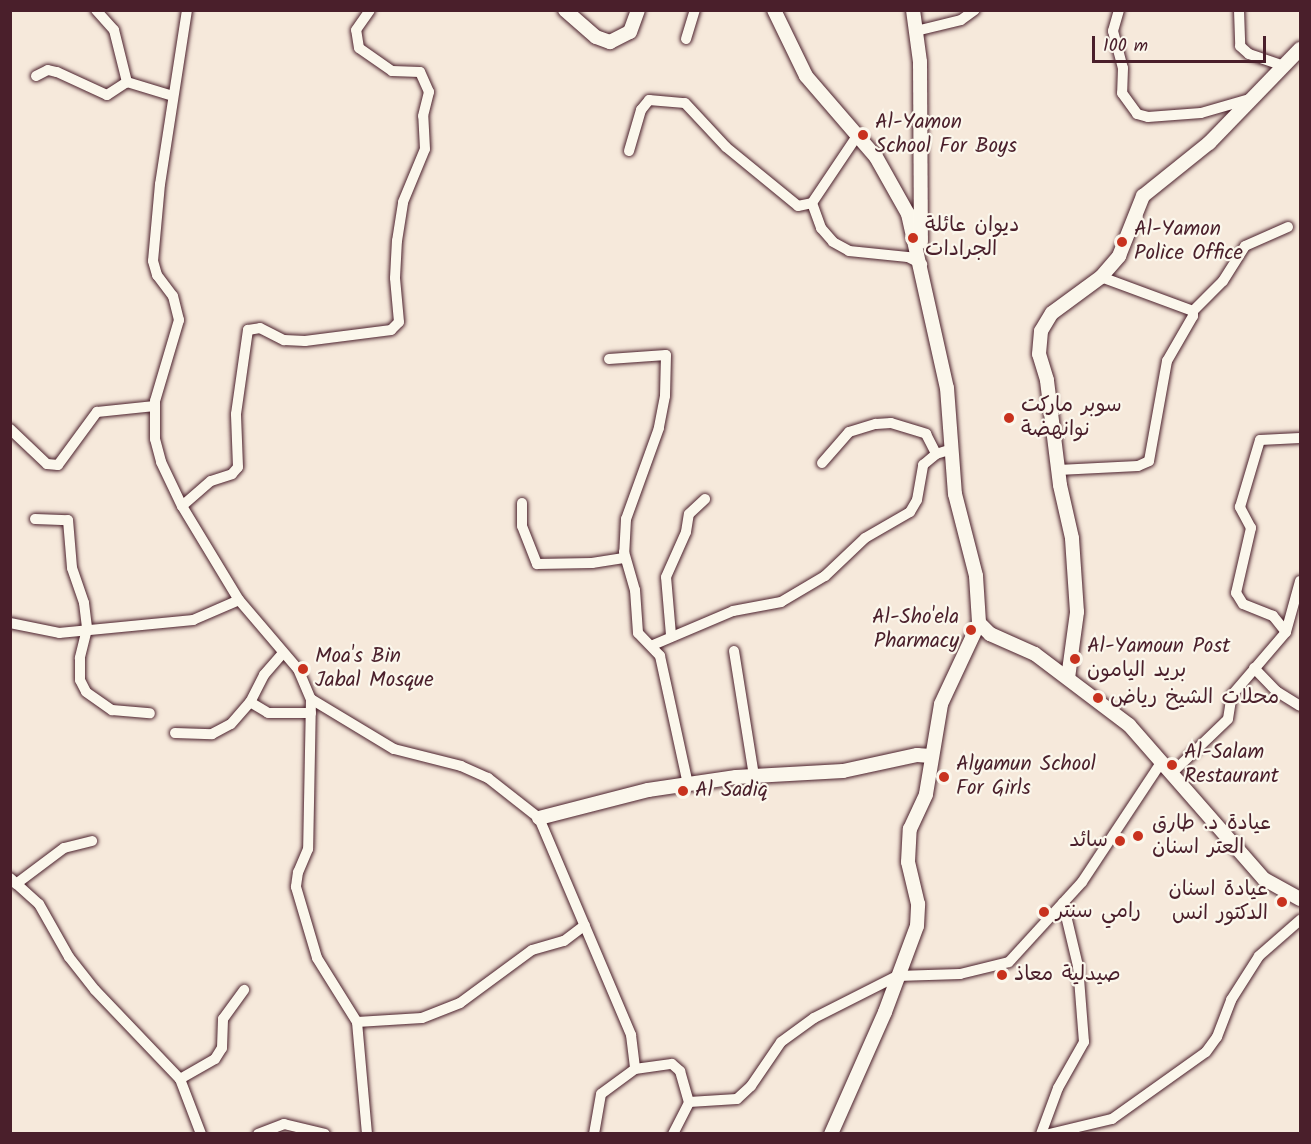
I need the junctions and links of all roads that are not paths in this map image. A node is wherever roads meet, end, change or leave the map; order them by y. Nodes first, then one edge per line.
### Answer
1 (96, 10) edge
2 (187, 10) edge
3 (370, 10) edge
4 (566, 10) edge
5 (638, 10) edge
6 (695, 10) edge
7 (774, 10) edge
8 (913, 10) edge
9 (975, 10) edge
10 (1119, 10) edge
11 (1239, 10) edge
12 (916, 31) junction
13 (686, 39) dead end
14 (1300, 49) edge
15 (1284, 66) junction
16 (36, 76) dead end
17 (127, 82) junction
18 (173, 96) junction
19 (1253, 98) junction
20 (857, 136) junction
21 (629, 151) dead end
22 (812, 203) junction
23 (1288, 227) dead end
24 (922, 264) junction
25 (1101, 276) junction
26 (1193, 311) junction
27 (609, 359) dead end
28 (155, 406) junction
29 (10, 429) edge
30 (1300, 438) edge
31 (952, 449) junction
32 (936, 454) junction
33 (822, 464) dead end
34 (1058, 470) junction
35 (705, 499) dead end
36 (522, 503) dead end
37 (182, 506) junction
38 (35, 519) dead end
39 (624, 558) junction
40 (1300, 581) edge
41 (238, 600) junction
42 (10, 623) edge
43 (979, 623) junction
44 (87, 628) junction
45 (1286, 632) junction
46 (671, 635) junction
47 (652, 645) junction
48 (734, 651) dead end
49 (283, 652) junction
50 (1254, 668) junction
51 (1068, 678) junction
52 (311, 699) junction
53 (250, 702) junction
54 (1300, 706) edge
55 (150, 713) dead end
56 (311, 713) junction
57 (175, 732) dead end
58 (931, 756) junction
59 (1162, 761) junction
60 (1173, 772) junction
61 (754, 776) junction
62 (688, 784) junction
63 (539, 818) junction
64 (92, 841) dead end
65 (13, 881) edge
66 (1300, 899) edge
67 (1063, 903) junction
68 (1300, 920) edge
69 (585, 925) junction
70 (897, 976) junction
71 (244, 990) dead end
72 (357, 1022) junction
73 (635, 1069) junction
74 (180, 1079) junction
75 (689, 1102) junction
76 (201, 1134) edge
77 (258, 1134) edge
78 (325, 1134) edge
79 (367, 1134) edge
80 (594, 1134) edge
81 (673, 1134) edge
82 (831, 1134) edge
83 (1041, 1134) edge
84 (1049, 1134) edge

1 - 17 street
2 - 18 street
3 - 37 street
4 - 5 street
6 - 13 street
7 - 20 street
8 - 12 street
9 - 12 street
10 - 19 street
11 - 15 street
12 - 24 street
14 - 15 street
15 - 19 street
16 - 17 street
17 - 18 street
18 - 28 street
19 - 25 street
20 - 22 street
20 - 24 street
21 - 22 street
22 - 24 street
23 - 26 street
24 - 31 street
25 - 26 street
25 - 34 street
26 - 34 street
27 - 39 street
28 - 29 street
28 - 37 street
30 - 45 street
31 - 32 street
31 - 43 street
32 - 33 street
32 - 46 street
34 - 51 street
35 - 46 street
36 - 39 street
37 - 41 street
38 - 44 street
39 - 47 street
40 - 45 street
41 - 44 street
41 - 49 street
42 - 44 street
43 - 51 street
43 - 58 street
44 - 55 street
45 - 50 street
46 - 47 street
47 - 62 street
48 - 61 street
49 - 52 street
49 - 53 street
50 - 54 street
50 - 60 street
51 - 59 street
52 - 56 street
52 - 63 street
53 - 56 street
53 - 57 street
56 - 72 street
58 - 61 street
58 - 70 street
59 - 60 street
59 - 67 street
60 - 66 street
61 - 62 street
62 - 63 street
63 - 69 street
64 - 65 street
65 - 74 street
67 - 70 street
67 - 83 street
68 - 84 street
69 - 72 street
69 - 73 street
70 - 75 street
70 - 82 street
71 - 74 street
72 - 79 street
73 - 75 street
73 - 80 street
74 - 76 street
75 - 81 street
77 - 78 street

